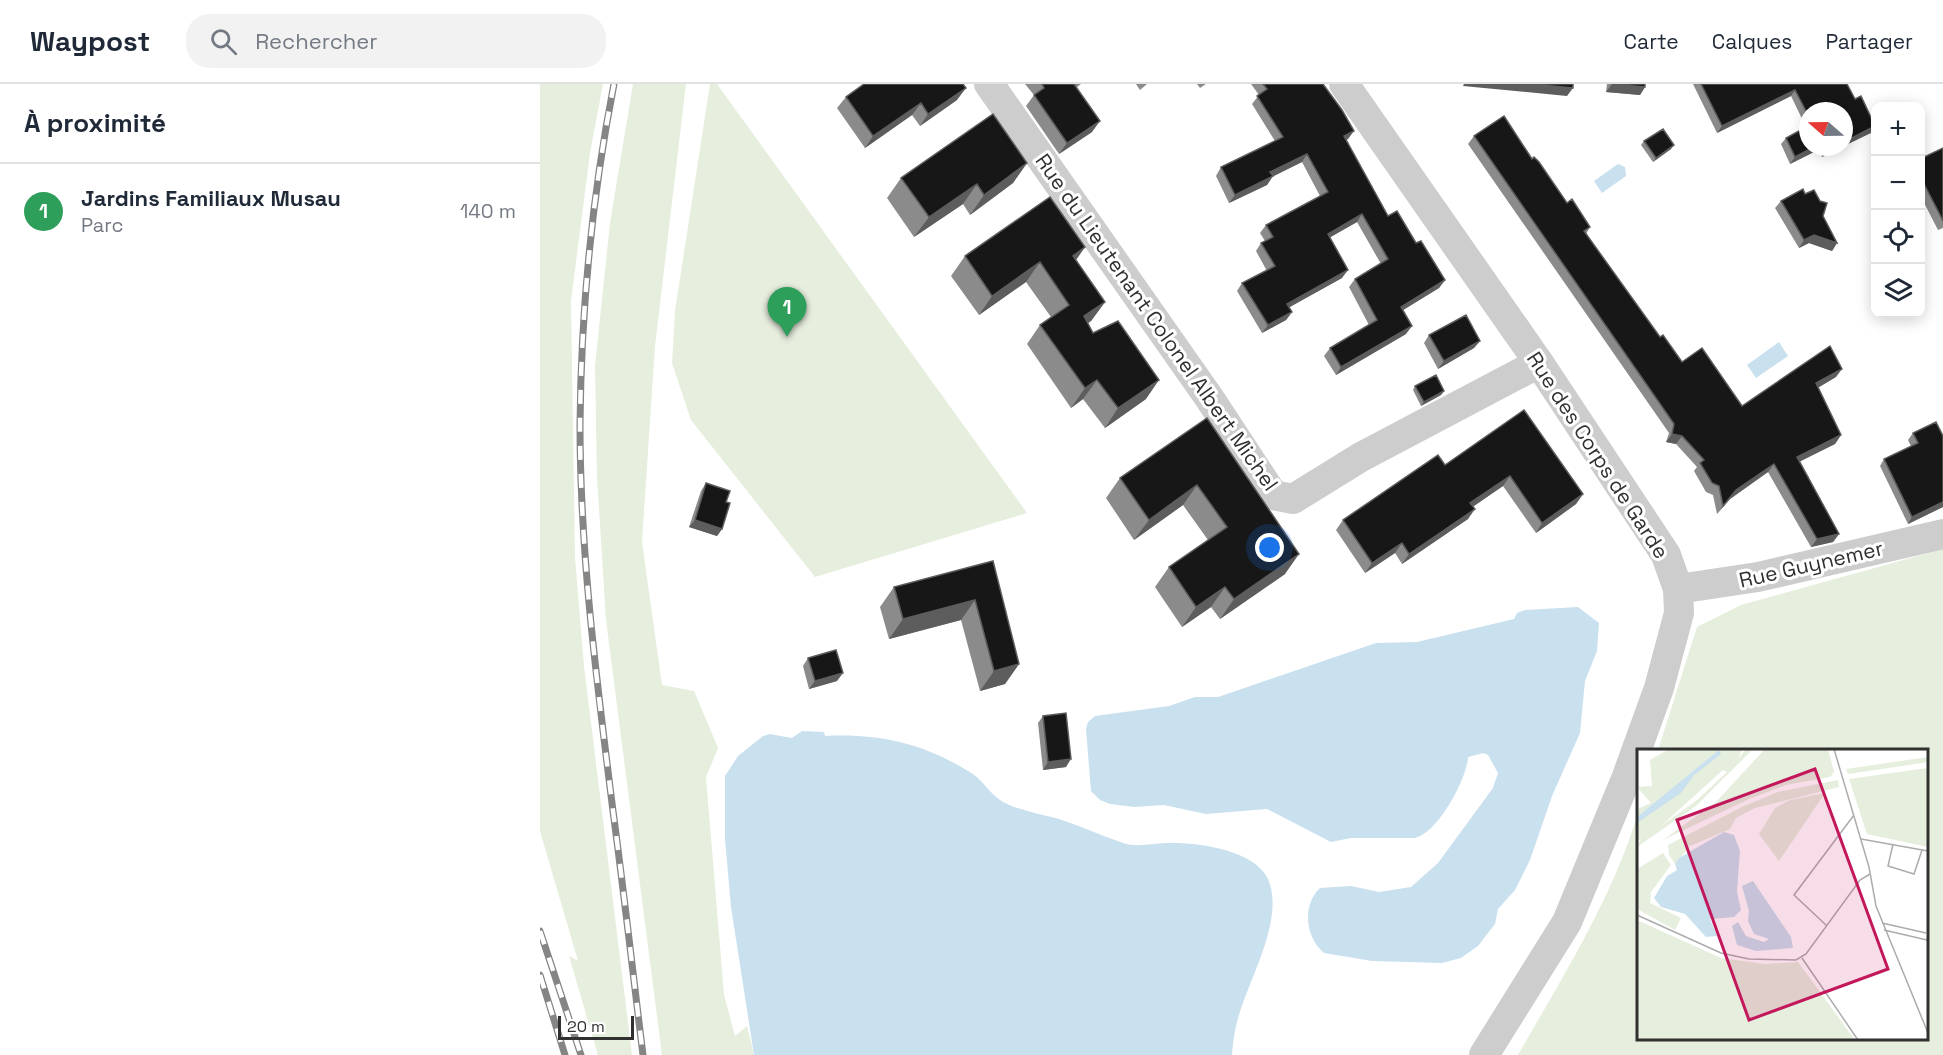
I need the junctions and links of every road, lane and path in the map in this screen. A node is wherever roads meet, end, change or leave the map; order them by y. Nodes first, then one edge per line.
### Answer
1 (989, 84) edge
2 (1344, 84) edge
3 (1539, 363) junction
4 (1943, 534) edge
5 (1678, 590) junction
6 (1484, 1055) edge

1 - 3 street, Rue du Lieutenant Colonel Albert Michel
2 - 3 street, Rue des Corps de Garde
3 - 5 street, Rue des Corps de Garde
4 - 5 street, Rue Guynemer
5 - 6 street, Rue des Corps de Garde

